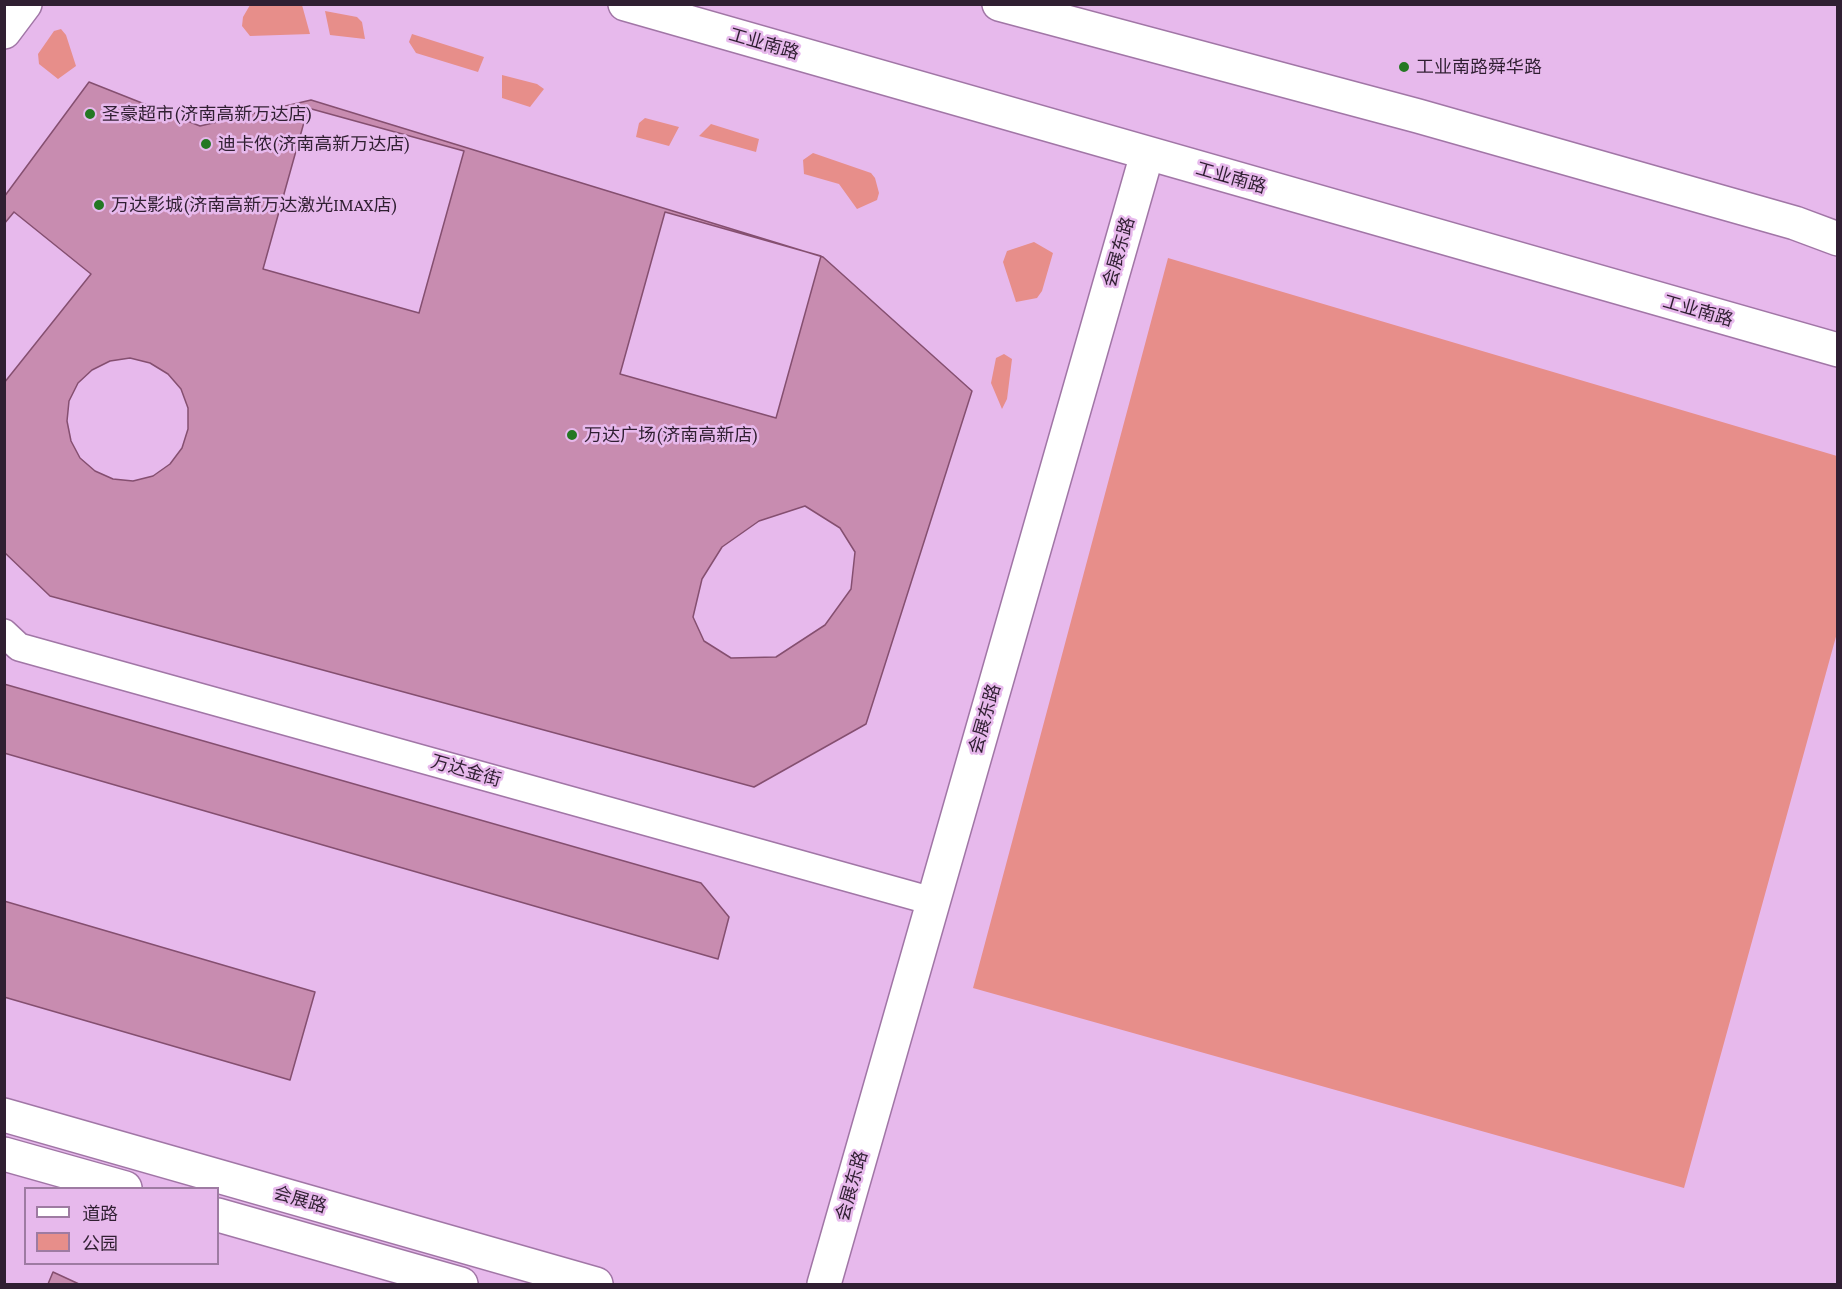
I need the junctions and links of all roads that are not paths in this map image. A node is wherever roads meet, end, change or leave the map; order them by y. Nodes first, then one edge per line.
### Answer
1 (25, 4) edge
2 (625, 4) edge
3 (999, 4) edge
4 (4, 32) edge
5 (1147, 154) junction
6 (1838, 239) edge
7 (1838, 350) edge
8 (4, 633) edge
9 (933, 901) junction
10 (4, 1115) edge
11 (4, 1154) edge
12 (121, 1187) edge
13 (219, 1215) edge
14 (461, 1284) edge
15 (596, 1284) edge
16 (824, 1284) edge

1 - 4 street
2 - 5 street, 工业南路
3 - 6 street
5 - 7 street, 工业南路
5 - 9 street, 会展东路
8 - 9 street, 万达金街
9 - 16 street, 会展东路
10 - 15 street, 会展路
11 - 12 street
13 - 14 street, 会展路

